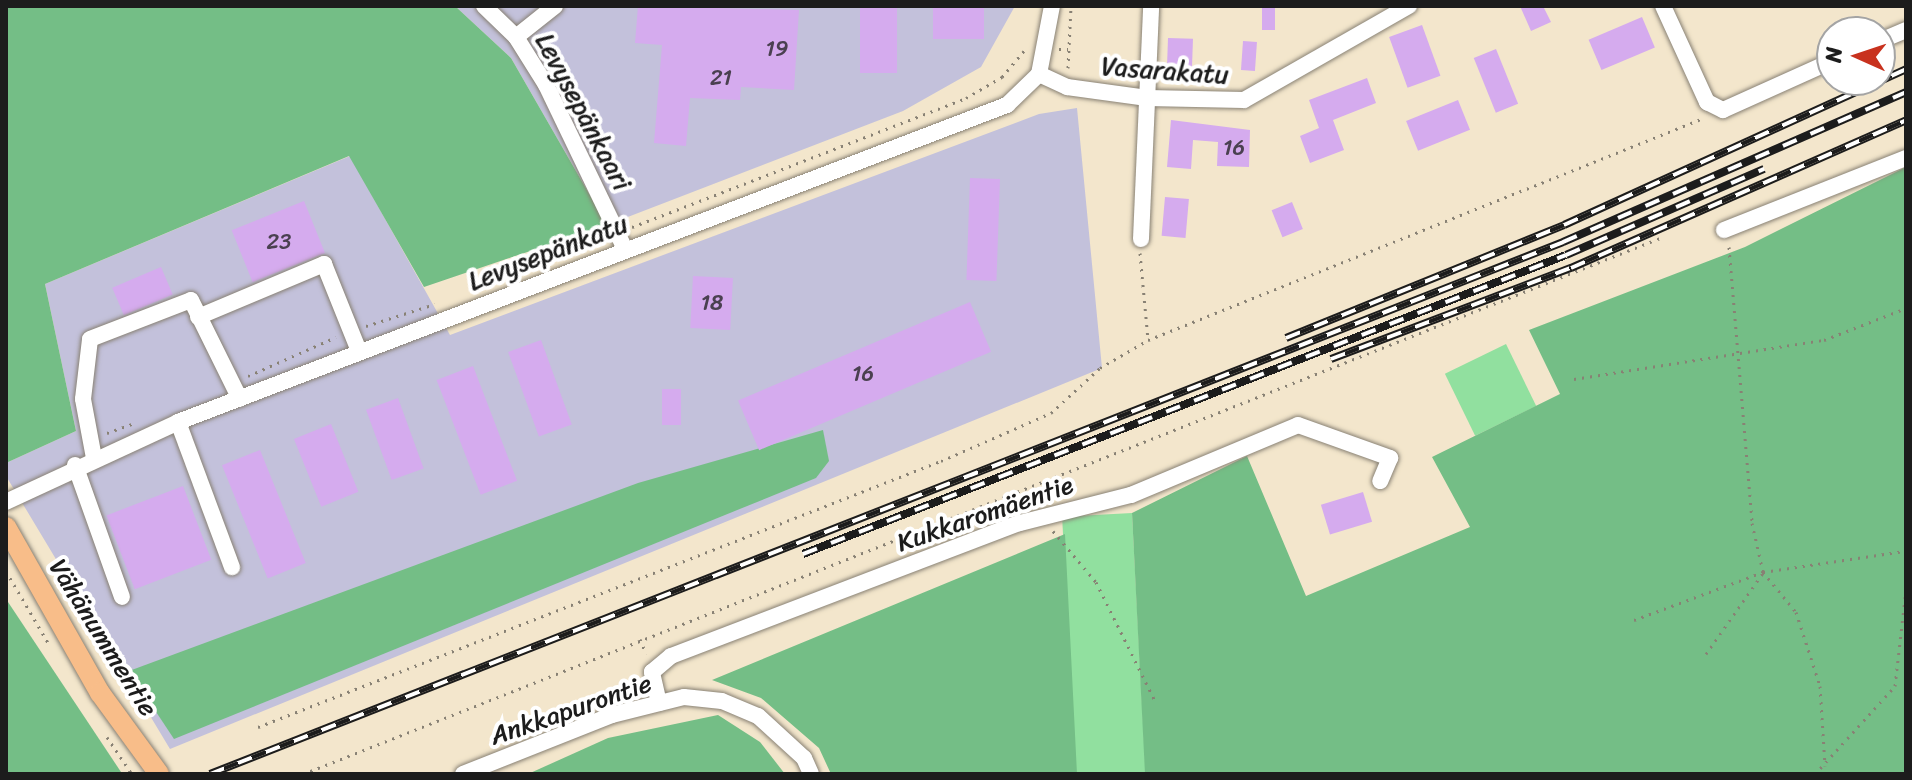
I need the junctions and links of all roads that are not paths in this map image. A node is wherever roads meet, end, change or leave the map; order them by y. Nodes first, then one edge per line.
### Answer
1 (484, 6) edge
2 (555, 6) edge
3 (1052, 6) edge
4 (1151, 6) edge
5 (1409, 6) edge
6 (1663, 6) edge
7 (516, 37) junction
8 (1816, 68) edge
9 (1039, 74) junction
10 (1147, 98) junction
11 (1906, 158) edge
12 (1724, 230) dead end
13 (1141, 239) road end
14 (625, 249) junction
15 (198, 317) junction
16 (359, 351) junction
17 (240, 399) junction
18 (178, 422) junction
19 (94, 458) junction
20 (75, 465) junction
21 (1380, 481) dead end
22 (6, 502) edge
23 (6, 527) edge
24 (232, 567) dead end
25 (122, 597) dead end
26 (659, 703) junction
27 (159, 774) edge
28 (463, 774) edge
29 (811, 774) edge

1 - 7 street, Levysepänkaari
2 - 7 street
3 - 9 street
4 - 10 street
5 - 10 street, Vasarakatu
6 - 8 street
7 - 14 street, Levysepänkaari
9 - 10 street, Vasarakatu
9 - 14 street, Levysepänkatu
10 - 13 street
11 - 12 street
14 - 16 street, Levysepänkatu
15 - 16 street
15 - 17 street
15 - 19 street
16 - 17 street, Levysepänkatu
17 - 18 street, Levysepänkatu
18 - 19 street, Levysepänkatu
18 - 24 street
19 - 20 street, Levysepänkatu
20 - 22 street, Levysepänkatu
20 - 25 street
21 - 26 street, Kukkaromäentie
23 - 27 main road, Vähänummentie
26 - 28 street, Ankkapurontie
26 - 29 street, Ankkapurontie

